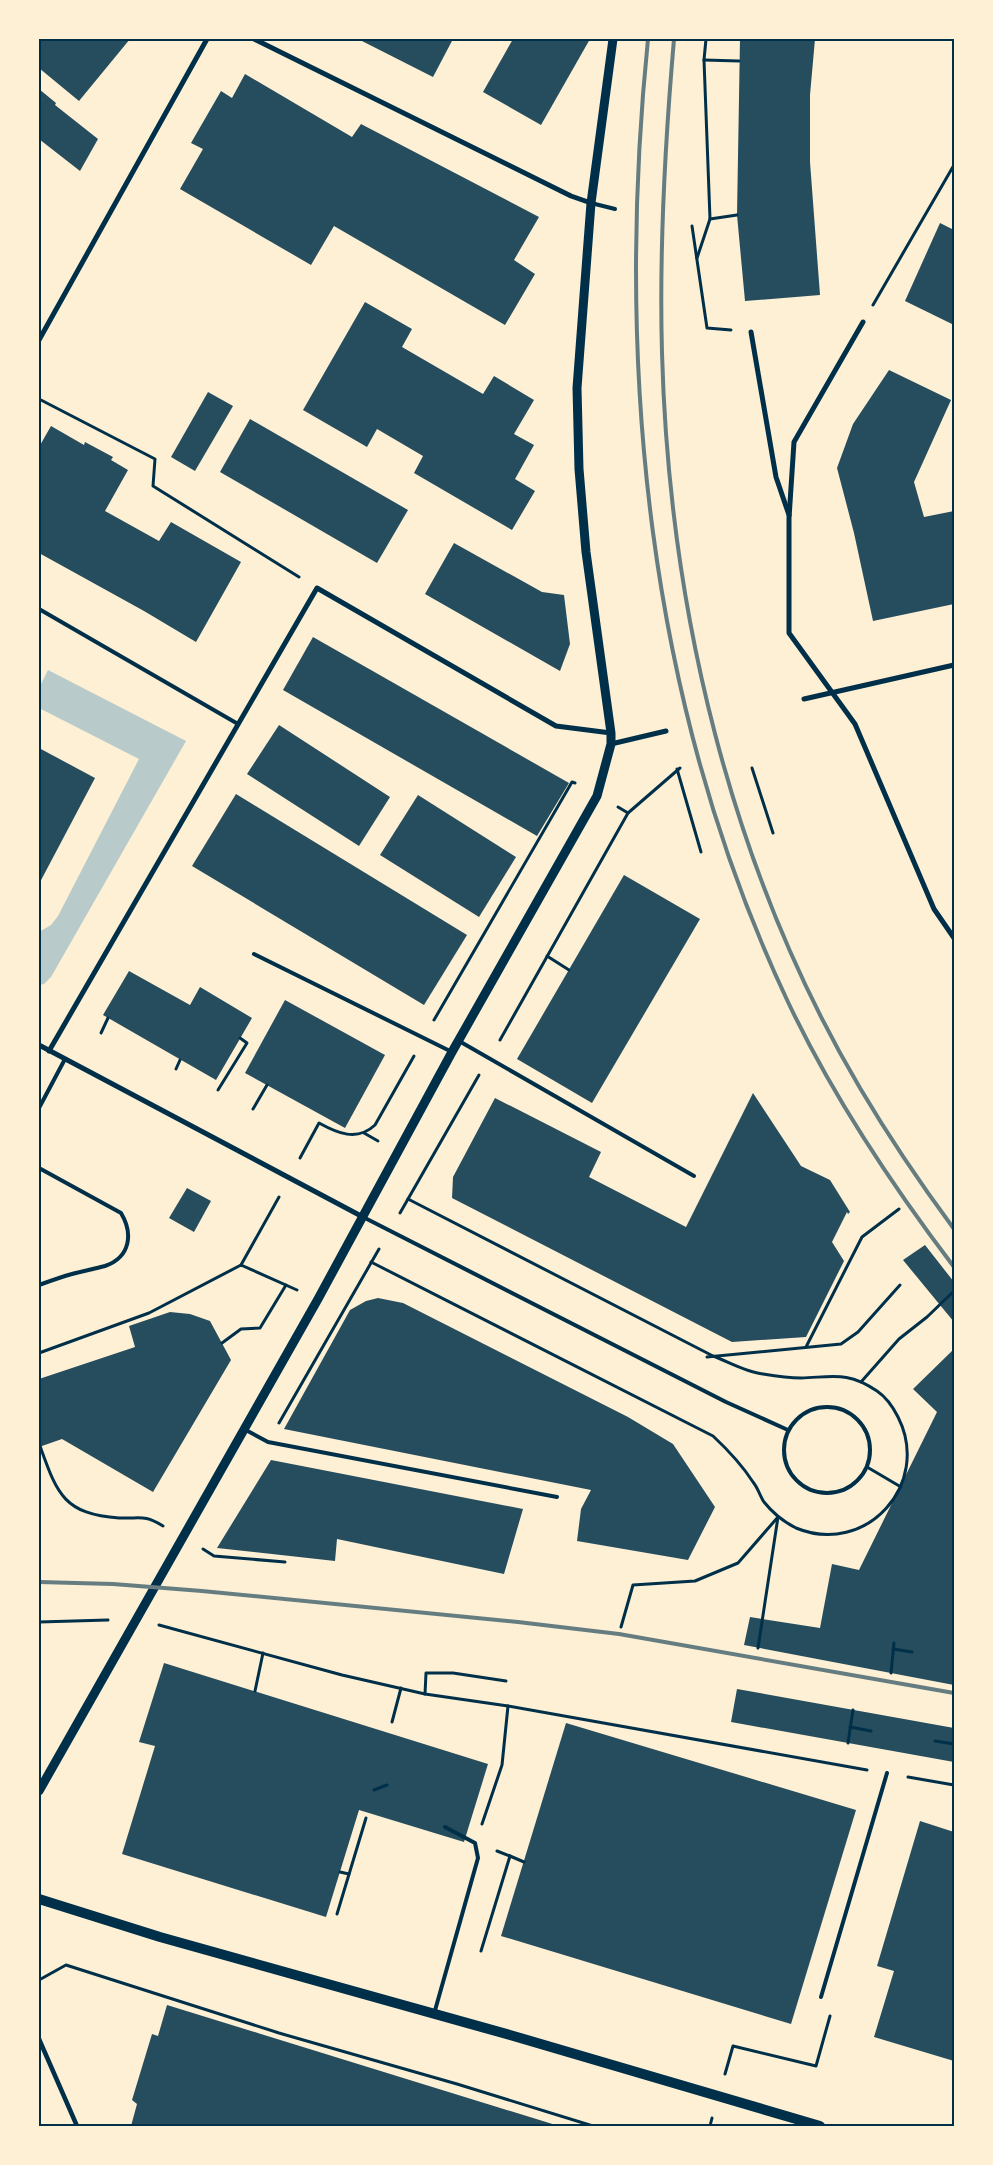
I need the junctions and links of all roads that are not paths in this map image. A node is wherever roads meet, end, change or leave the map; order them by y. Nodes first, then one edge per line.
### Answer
1 (207, 39) edge
2 (254, 39) edge
3 (613, 39) edge
4 (591, 203) junction
5 (615, 209) dead end
6 (863, 322) road end
7 (751, 332) road end
8 (39, 340) edge
9 (790, 518) junction
10 (39, 608) edge
11 (954, 665) edge
12 (832, 693) junction
13 (804, 699) dead end
14 (238, 724) junction
15 (666, 731) dead end
16 (611, 734) junction
17 (611, 744) junction
18 (954, 938) edge
19 (254, 954) dead end
20 (459, 1041) junction
21 (39, 1045) edge
22 (49, 1051) junction
23 (452, 1052) junction
24 (65, 1058) junction
25 (39, 1108) edge
26 (39, 1168) edge
27 (694, 1176) dead end
28 (364, 1217) junction
29 (39, 1285) edge
30 (244, 1429) junction
31 (788, 1430) junction
32 (557, 1497) dead end
33 (887, 1774) road end
34 (39, 1791) edge
35 (445, 1827) dead end
36 (39, 1899) edge
37 (821, 1997) dead end
38 (434, 2014) junction
39 (39, 2039) edge
40 (77, 2126) edge
41 (820, 2126) edge

1 - 8 street
2 - 4 street
3 - 4 street
4 - 5 lane
4 - 16 street
6 - 9 street
7 - 9 street
9 - 12 street
10 - 14 lane
11 - 12 street
12 - 13 street
12 - 18 street
14 - 16 street
14 - 22 street
15 - 17 street
16 - 17 street
17 - 20 street
19 - 23 lane
20 - 23 street
20 - 27 lane
21 - 22 street
22 - 24 street
23 - 28 street
24 - 25 lane
24 - 28 street
26 - 29 lane
28 - 30 street
28 - 31 lane
30 - 32 lane
30 - 34 street
31 - 31 lane
33 - 37 lane
35 - 38 lane
36 - 38 main road
38 - 41 main road
39 - 40 street

